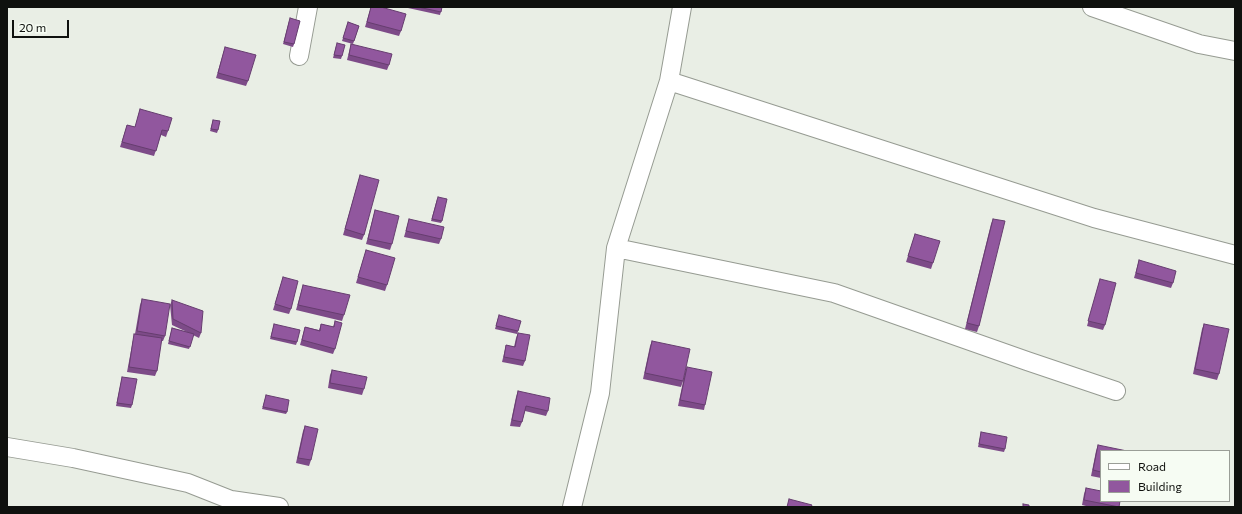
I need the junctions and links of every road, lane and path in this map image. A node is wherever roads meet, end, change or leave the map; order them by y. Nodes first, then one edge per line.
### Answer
1 (308, 7) edge
2 (682, 7) edge
3 (1092, 7) edge
4 (1235, 51) edge
5 (299, 56) dead end
6 (669, 81) junction
7 (616, 248) junction
8 (1235, 255) edge
9 (1116, 391) dead end
10 (7, 447) edge
11 (279, 507) edge
12 (572, 507) edge

1 - 5 street
2 - 6 street
3 - 4 street
6 - 7 street
6 - 8 street
7 - 9 street
7 - 12 street
10 - 11 street

